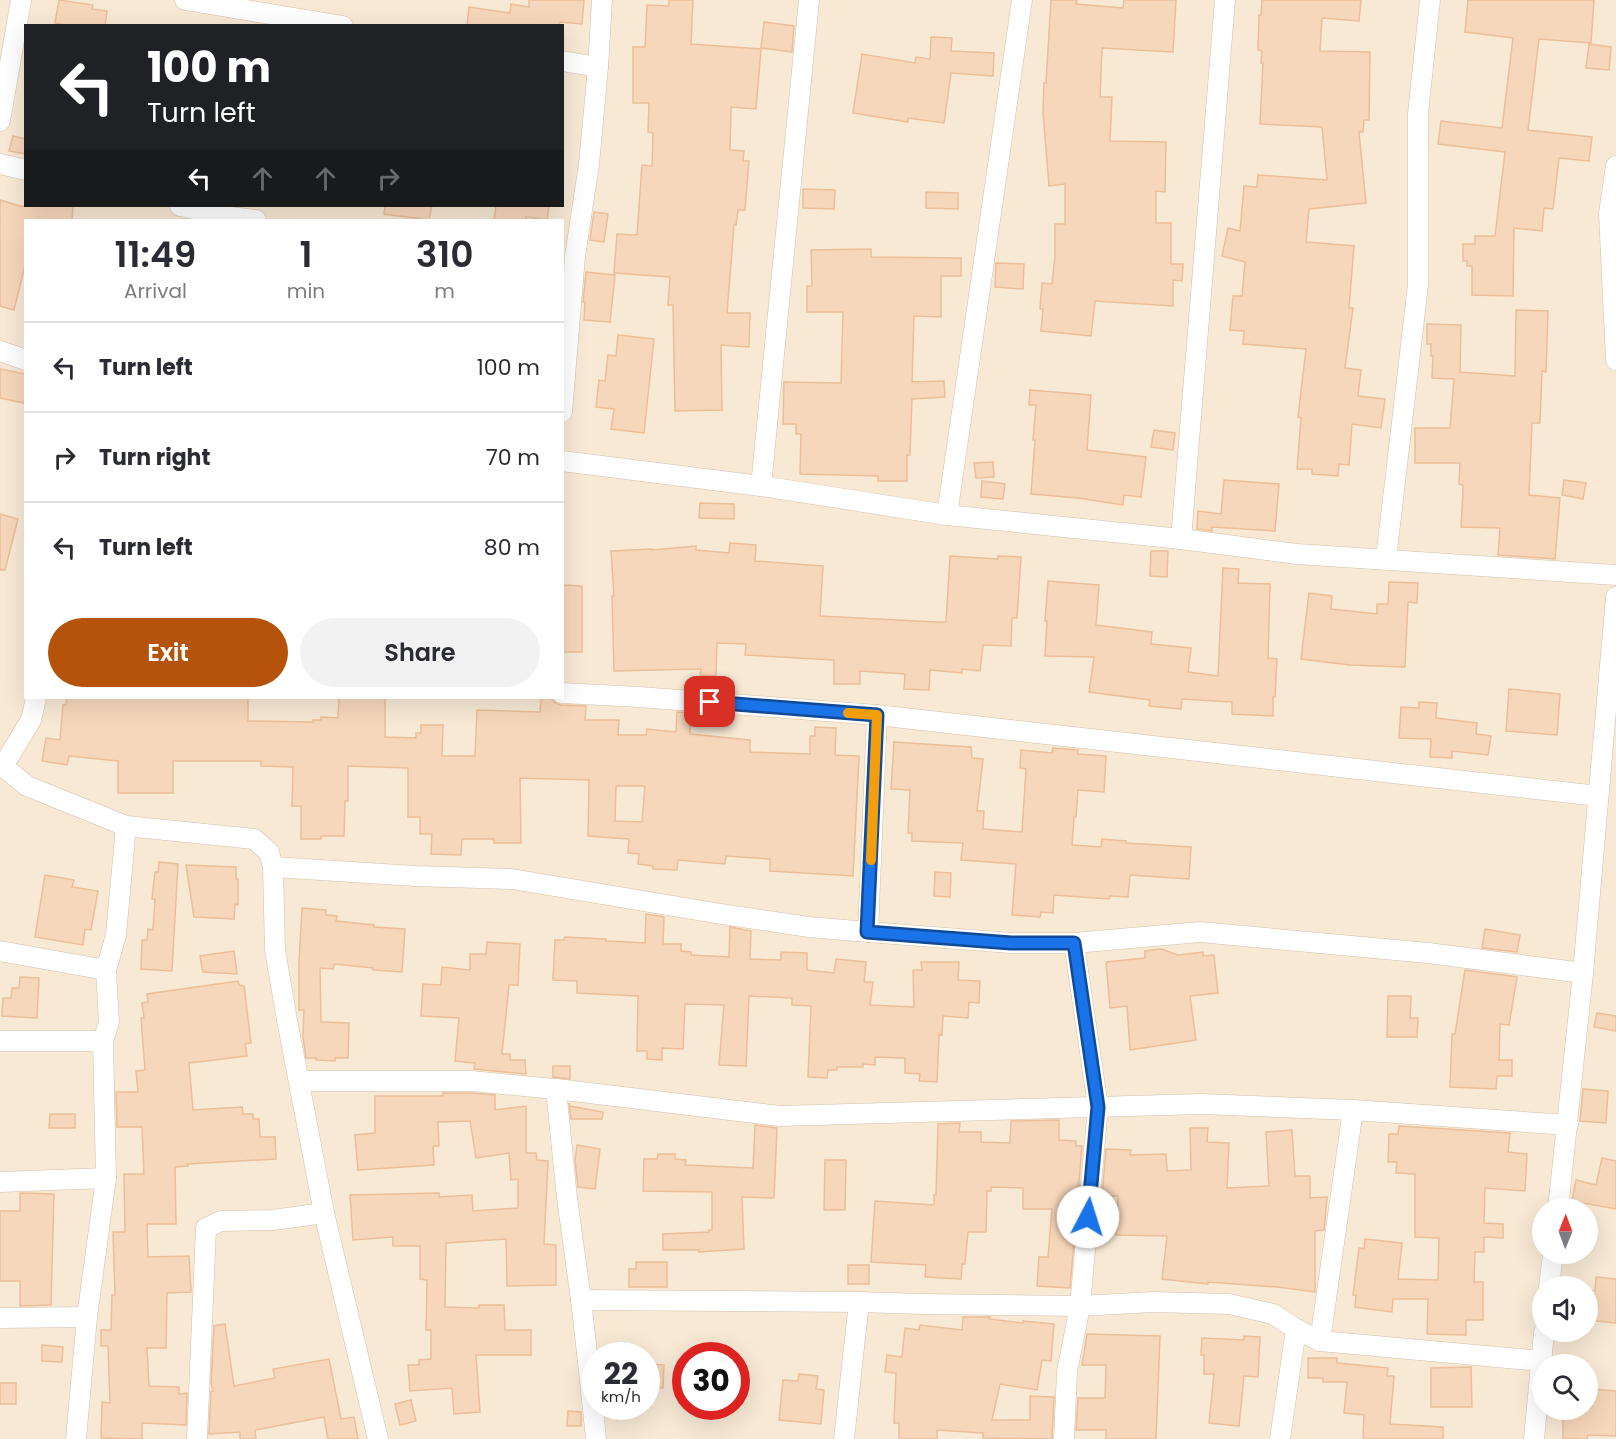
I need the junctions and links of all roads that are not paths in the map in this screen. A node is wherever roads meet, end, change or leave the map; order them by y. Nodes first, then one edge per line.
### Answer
1 (21, 0) edge
2 (185, 0) edge
3 (602, 0) edge
4 (809, 0) edge
5 (1022, 0) edge
6 (1225, 0) edge
7 (1430, 0) edge
8 (331, 24) edge
9 (564, 61) edge
10 (598, 67) junction
11 (0, 121) edge
12 (0, 164) edge
13 (1616, 166) edge
14 (24, 170) edge
15 (185, 207) edge
16 (1612, 214) edge
17 (248, 219) edge
18 (569, 255) edge
19 (0, 351) edge
20 (24, 359) edge
21 (1616, 360) edge
22 (564, 367) edge
23 (564, 461) edge
24 (761, 486) junction
25 (947, 515) junction
26 (1181, 539) junction
27 (1386, 559) junction
28 (1616, 575) edge
29 (1615, 605) edge
30 (564, 693) edge
31 (36, 699) edge
32 (877, 715) junction
33 (2, 765) edge
34 (1598, 795) junction
35 (126, 826) junction
36 (273, 867) junction
37 (867, 932) junction
38 (1074, 943) junction
39 (0, 951) edge
40 (106, 970) junction
41 (1583, 973) junction
42 (0, 1041) edge
43 (103, 1041) junction
44 (299, 1081) junction
45 (556, 1089) junction
46 (1098, 1107) junction
47 (1353, 1110) junction
48 (1568, 1125) junction
49 (106, 1178) junction
50 (0, 1182) edge
51 (1559, 1198) edge
52 (324, 1213) junction
53 (581, 1300) junction
54 (859, 1302) junction
55 (1080, 1306) junction
56 (87, 1317) junction
57 (0, 1318) edge
58 (1296, 1329) junction
59 (1320, 1341) junction
60 (1532, 1360) edge
61 (1535, 1420) edge
62 (76, 1439) edge
63 (197, 1439) edge
64 (378, 1439) edge
65 (596, 1439) edge
66 (844, 1439) edge
67 (1064, 1439) edge
68 (1280, 1439) edge
69 (1534, 1439) edge

1 - 11 street
2 - 8 street
3 - 10 street
4 - 24 street
5 - 25 street
6 - 26 street
7 - 27 street
9 - 10 street
10 - 18 street
12 - 14 street
13 - 16 street
15 - 17 street
16 - 21 street
18 - 22 street
19 - 20 street
23 - 24 street
24 - 25 street
25 - 26 street
26 - 27 street
27 - 28 street
29 - 34 street
30 - 32 street
31 - 33 street
32 - 34 street
32 - 37 street
33 - 35 street
34 - 41 street
35 - 36 street
35 - 40 street
36 - 37 street
36 - 44 street
37 - 38 street
38 - 41 street
38 - 46 street
39 - 40 street
40 - 43 street
41 - 48 street
42 - 43 street
43 - 49 street
44 - 45 street
44 - 52 street
45 - 46 street
45 - 53 street
46 - 47 street
46 - 55 street
47 - 48 street
47 - 59 street
48 - 51 street
49 - 50 street
49 - 56 street
52 - 63 street
52 - 64 street
53 - 54 street
53 - 65 street
54 - 55 street
54 - 66 street
55 - 58 street
55 - 67 street
56 - 57 street
56 - 62 street
58 - 59 street
58 - 68 street
59 - 60 street
61 - 69 street

